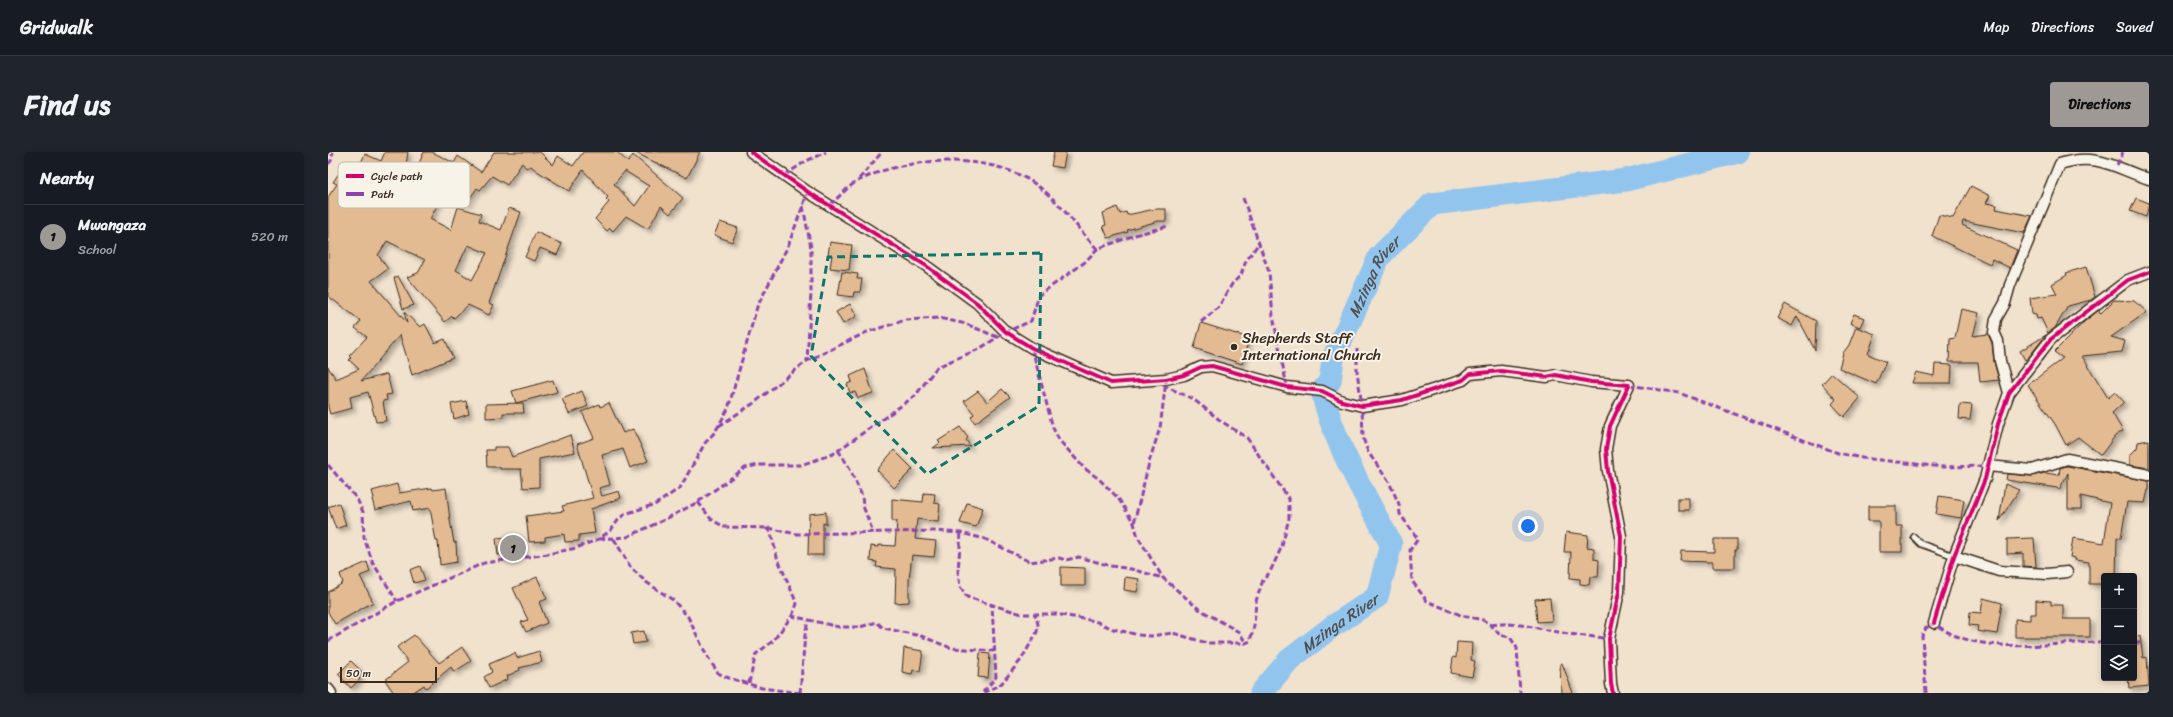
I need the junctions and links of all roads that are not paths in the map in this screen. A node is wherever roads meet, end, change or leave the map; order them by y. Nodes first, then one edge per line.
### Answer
1 (751, 152) edge
2 (2149, 178) edge
3 (2149, 272) edge
4 (2009, 393) junction
5 (1987, 466) junction
6 (2149, 475) edge
7 (1914, 537) dead end
8 (1954, 556) junction
9 (2067, 572) dead end
10 (1934, 623) dead end
11 (328, 689) edge
12 (331, 693) edge
13 (1613, 693) edge

1 - 13 street
2 - 4 street
3 - 4 street
4 - 5 street
5 - 6 street
5 - 8 street
7 - 8 lane
8 - 9 street
8 - 10 street
11 - 12 street

